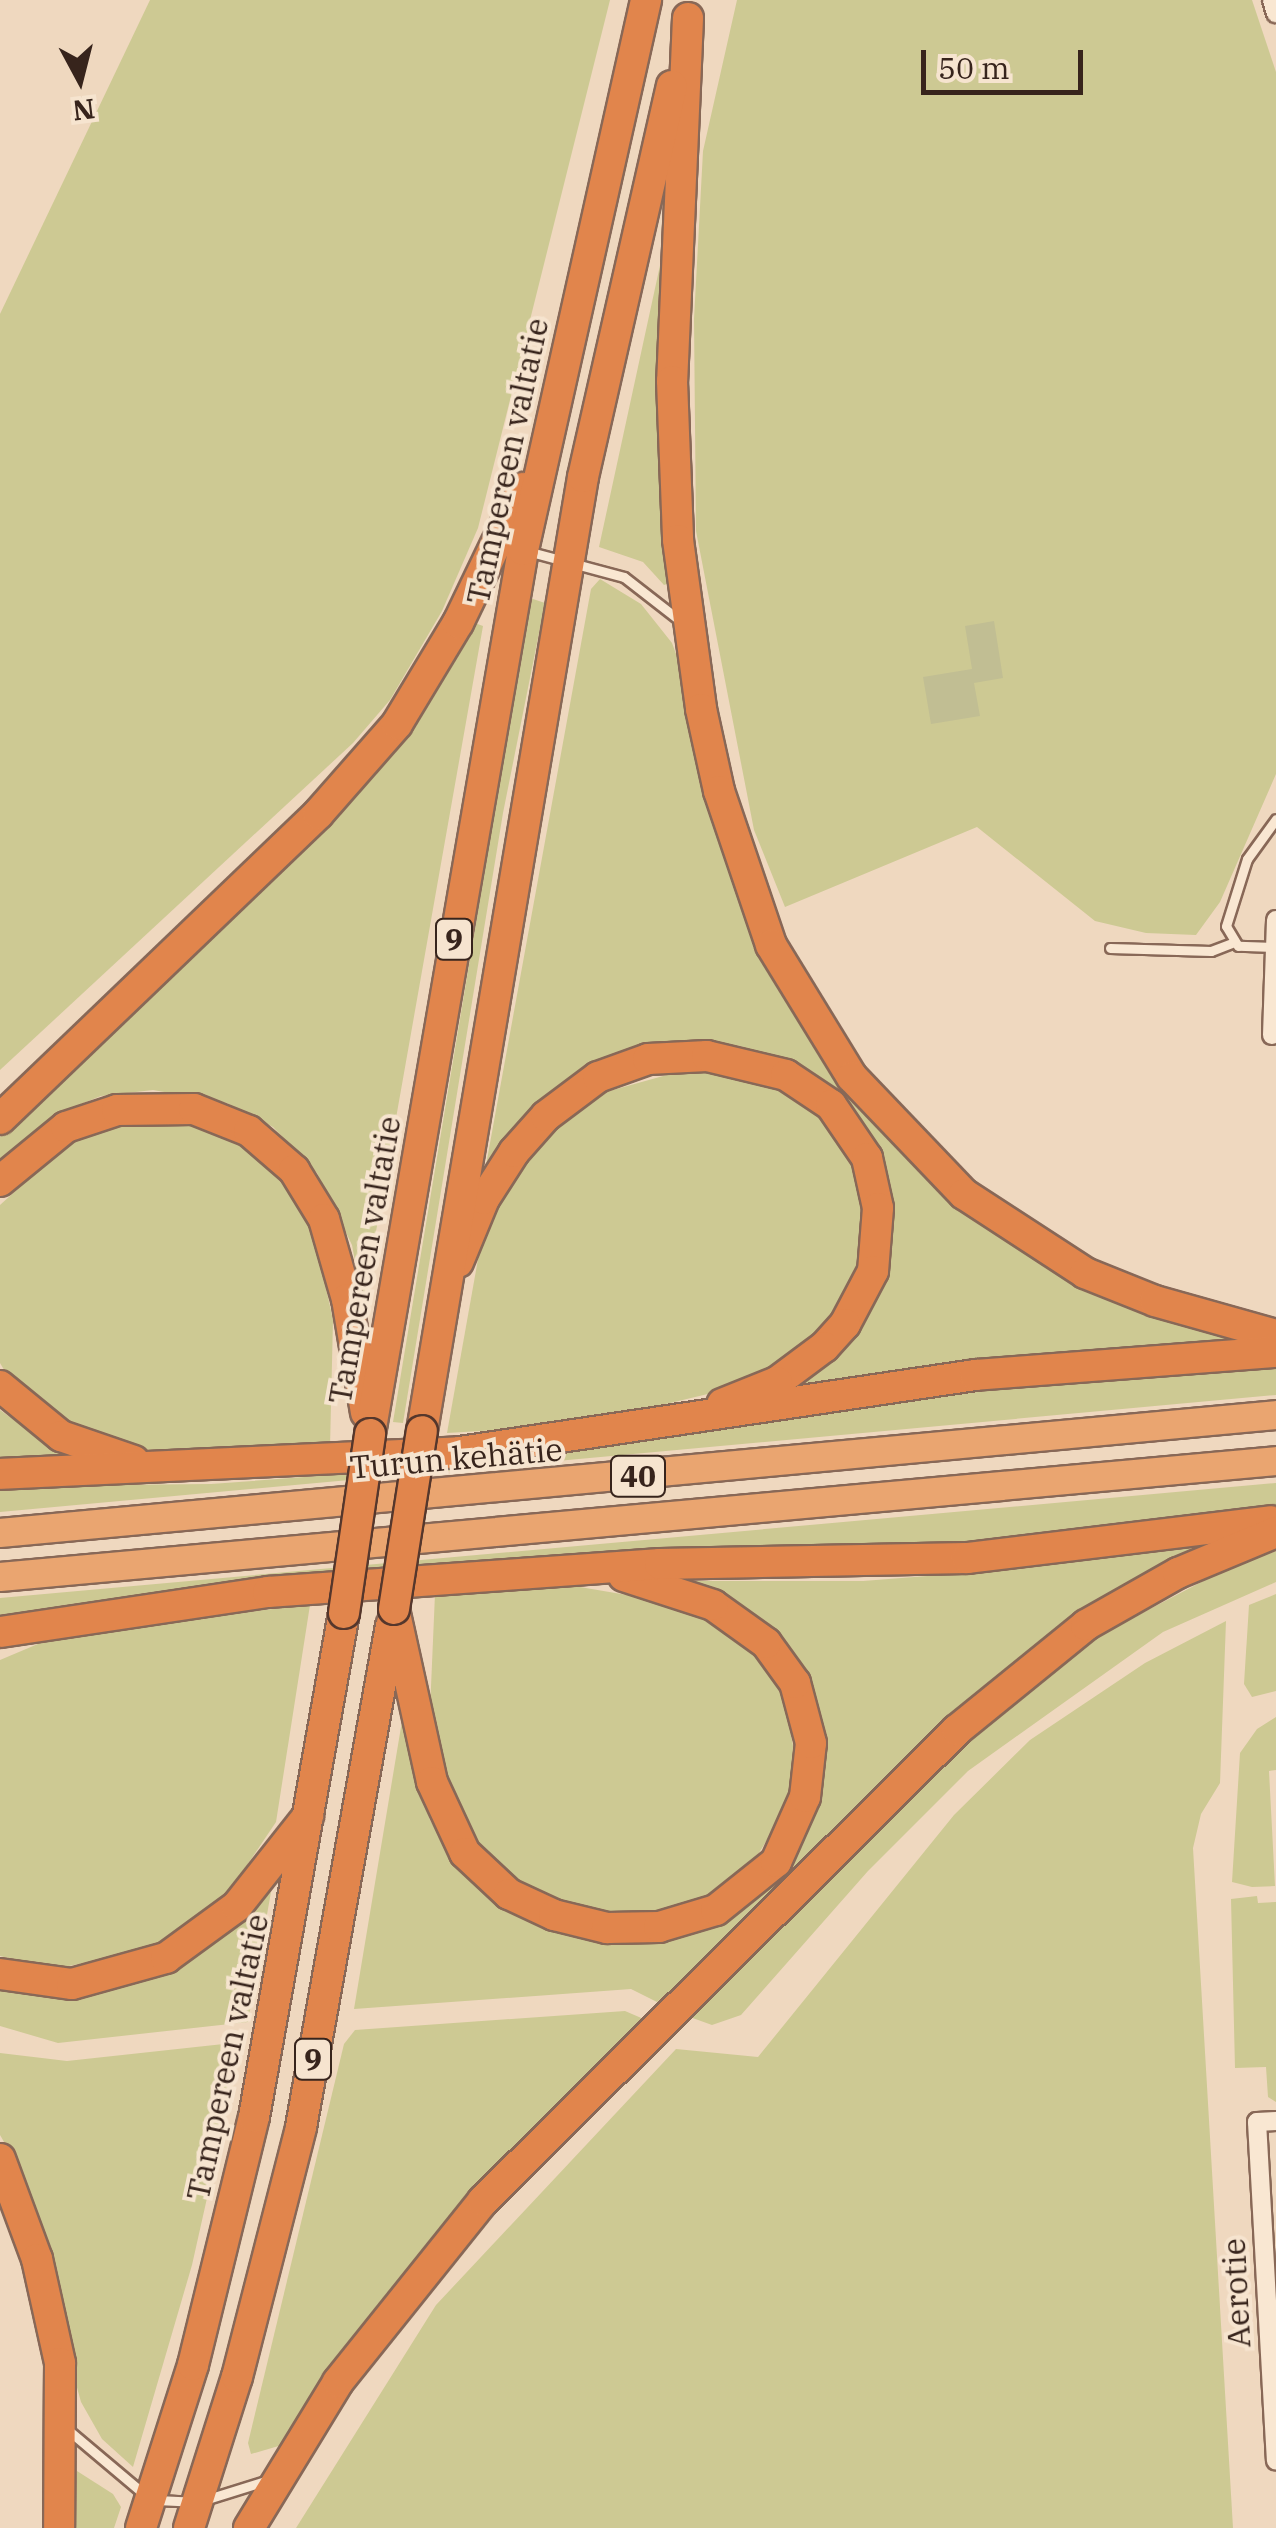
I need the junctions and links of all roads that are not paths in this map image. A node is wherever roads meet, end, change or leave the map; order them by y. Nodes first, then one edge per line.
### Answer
1 (646, 0) edge
2 (1272, 0) edge
3 (690, 9) edge
4 (1276, 13) edge
5 (544, 445) junction
6 (523, 550) junction
7 (568, 562) junction
8 (691, 632) junction
9 (1276, 819) edge
10 (1276, 920) edge
11 (1232, 942) junction
12 (1274, 947) edge
13 (1110, 948) dead end
14 (1272, 1035) dead end
15 (0, 1119) edge
16 (0, 1181) edge
17 (438, 1311) junction
18 (1276, 1335) edge
19 (1276, 1352) edge
20 (0, 1386) edge
21 (1276, 1415) edge
22 (672, 1424) junction
23 (370, 1434) junction
24 (1276, 1461) edge
25 (161, 1468) junction
26 (0, 1474) edge
27 (1276, 1520) edge
28 (1276, 1532) edge
29 (0, 1533) edge
30 (597, 1569) junction
31 (0, 1577) edge
32 (394, 1608) junction
33 (44, 1626) junction
34 (0, 1632) edge
35 (0, 1644) edge
36 (312, 1810) junction
37 (0, 1974) edge
38 (1267, 2121) edge
39 (0, 2159) edge
40 (1269, 2216) edge
41 (63, 2424) junction
42 (1276, 2460) edge
43 (278, 2476) junction
44 (146, 2514) edge
45 (194, 2515) edge
46 (59, 2528) edge
47 (249, 2528) edge

1 - 5 highway, Tampereen valtatie / 9
2 - 4 street
3 - 7 highway, 9
3 - 8 highway
5 - 6 highway, Tampereen valtatie / 9
5 - 15 highway
6 - 7 lane
6 - 23 highway, Tampereen valtatie / 9
7 - 8 lane
7 - 17 highway, 9
8 - 18 highway
9 - 11 lane
10 - 12 street
11 - 12 lane
11 - 13 lane
12 - 14 street
16 - 23 highway
17 - 22 highway
17 - 32 highway, 9, bridge
19 - 22 highway
20 - 25 highway
21 - 29 highway, Turun kehätie / 40
22 - 25 highway
23 - 36 highway, Tampereen valtatie / 9, bridge
24 - 31 highway, 40
25 - 26 highway
27 - 30 highway
28 - 43 highway
30 - 32 highway
30 - 33 highway
32 - 45 highway, 9
33 - 34 highway
33 - 35 highway
36 - 37 highway
36 - 44 highway, Tampereen valtatie / 9
38 - 40 street, Aerotie
39 - 41 highway
40 - 42 street, Aerotie
41 - 44 lane
41 - 46 highway
43 - 45 lane
43 - 47 highway
44 - 45 lane

